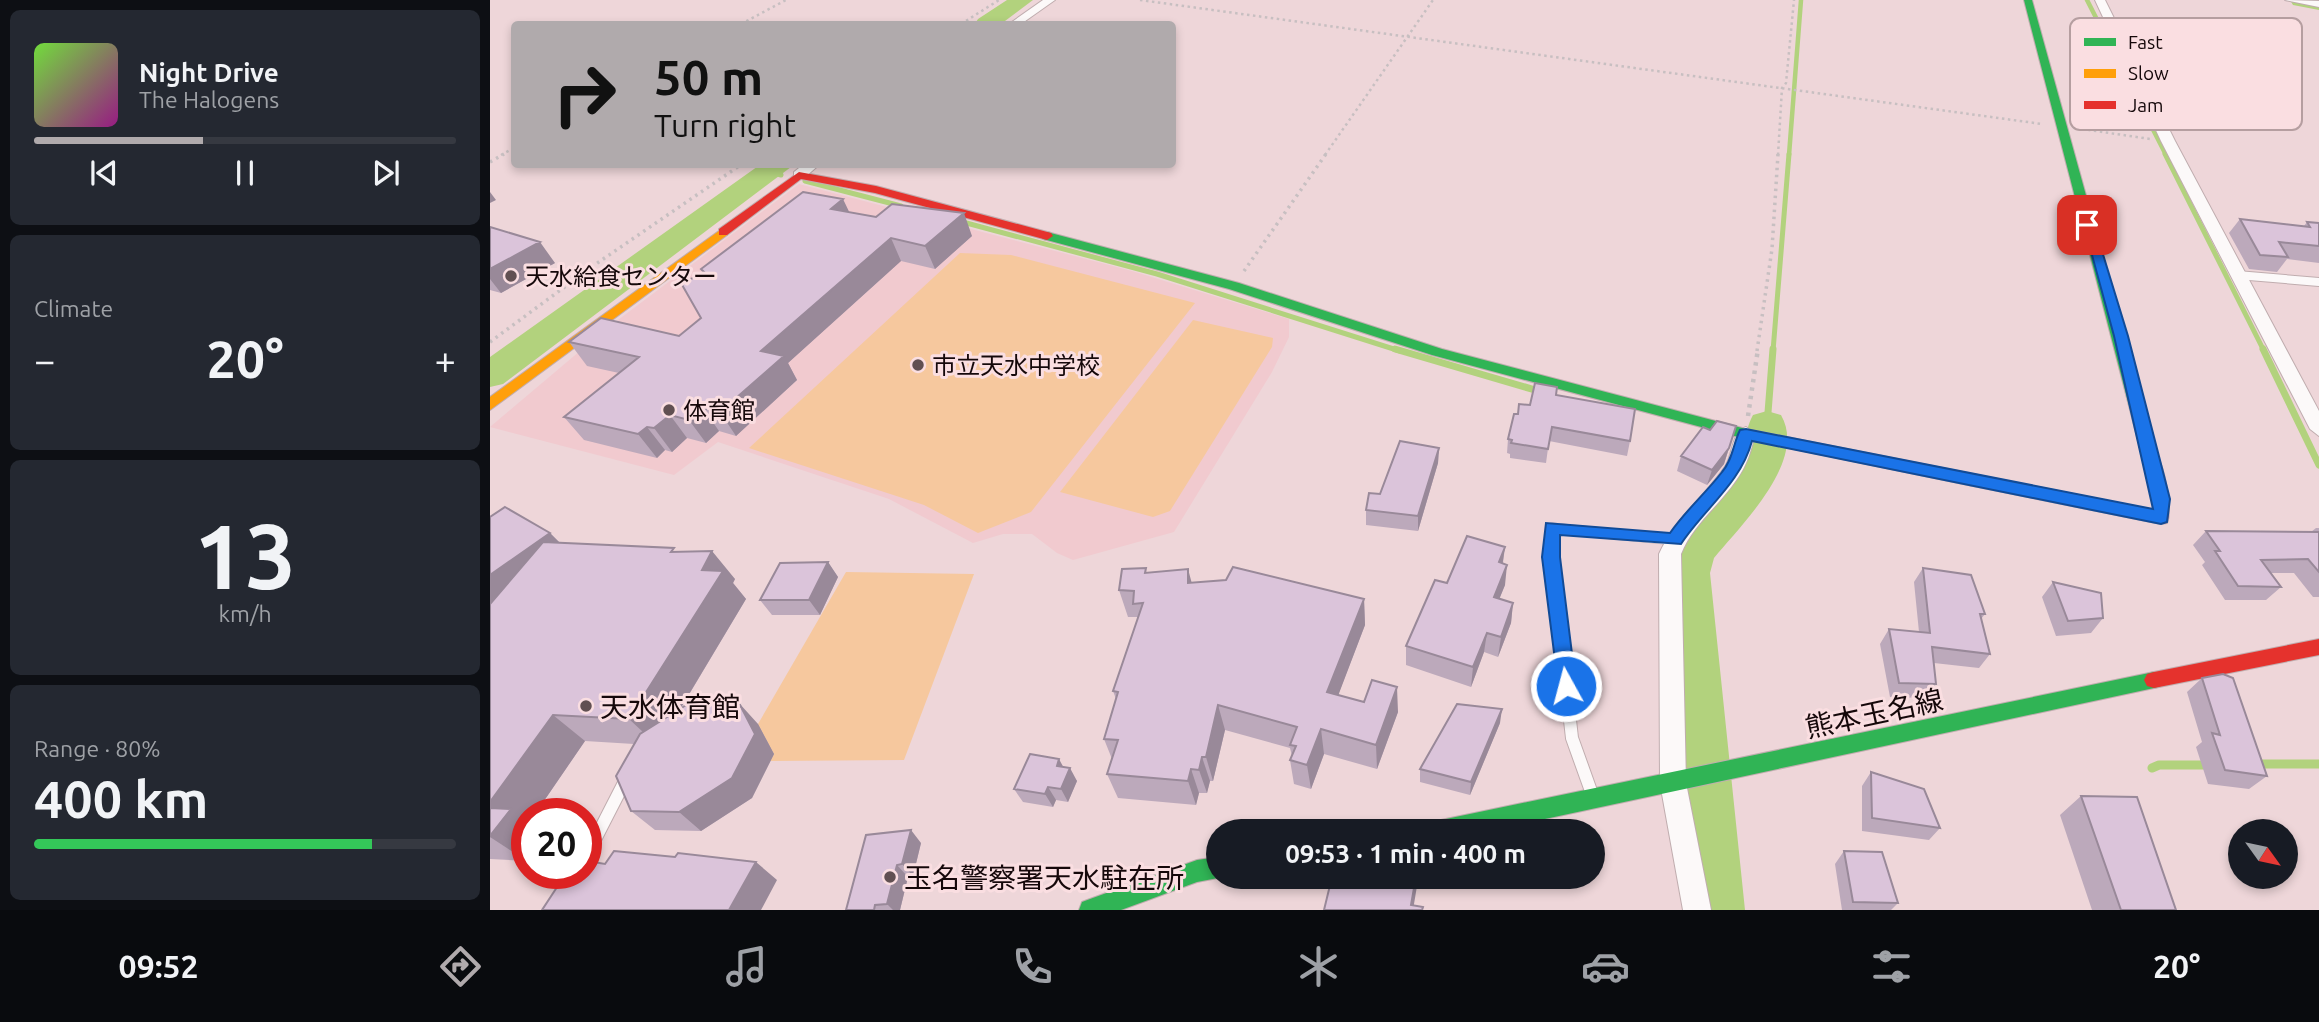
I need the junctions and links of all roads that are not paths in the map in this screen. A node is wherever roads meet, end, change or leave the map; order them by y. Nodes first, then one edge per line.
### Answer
1 (1050, 0) edge
2 (2028, 0) edge
3 (2100, 0) edge
4 (2290, 0) edge
5 (2319, 4) edge
6 (2109, 18) edge
7 (1018, 21) edge
8 (2163, 130) edge
9 (808, 168) edge
10 (799, 175) junction
11 (2237, 275) junction
12 (2319, 282) edge
13 (490, 405) edge
14 (2319, 429) edge
15 (1751, 435) junction
16 (1675, 540) junction
17 (2319, 647) edge
18 (634, 763) edge
19 (1684, 781) junction
20 (1594, 799) junction
21 (1498, 819) edge
22 (602, 826) edge
23 (1206, 869) edge
24 (565, 889) edge
25 (551, 910) edge
26 (1090, 910) edge
27 (1697, 910) edge

1 - 7 street
2 - 15 street
3 - 6 street
4 - 5 street
8 - 11 street
9 - 10 street
10 - 13 street
10 - 15 street
11 - 12 lane
11 - 14 street
15 - 16 street
16 - 19 street
16 - 20 lane
17 - 19 street, 熊本玉名線
18 - 22 lane
19 - 20 street, 熊本玉名線
19 - 27 street
20 - 21 street, 熊本玉名線
23 - 26 street
24 - 25 lane

